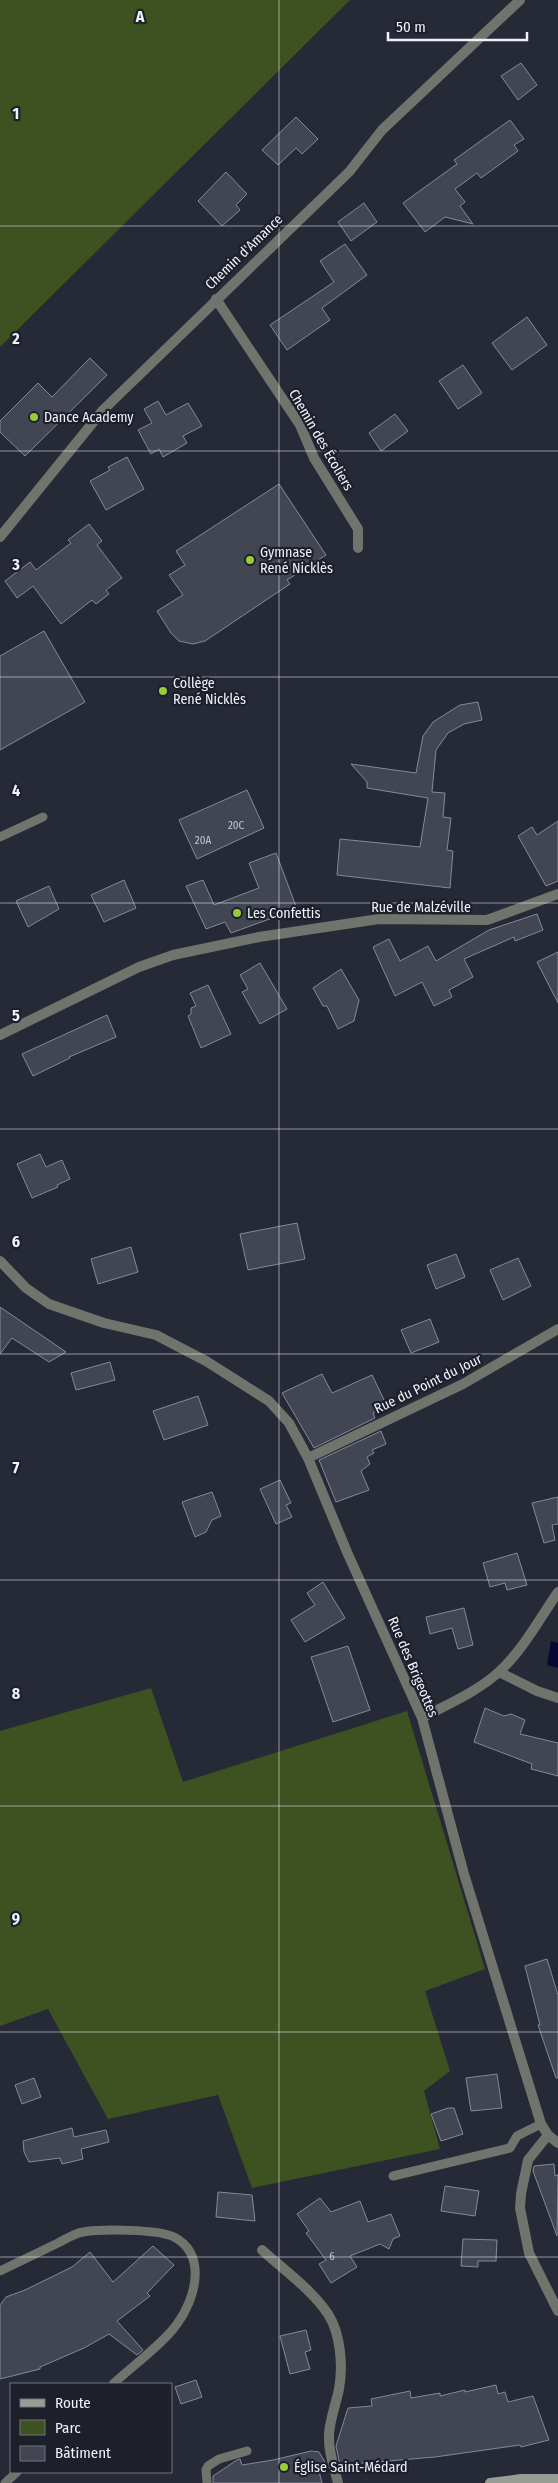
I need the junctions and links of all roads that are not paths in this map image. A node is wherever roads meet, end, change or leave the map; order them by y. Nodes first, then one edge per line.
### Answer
1 (520, 0) edge
2 (216, 299) junction
3 (0, 537) edge
4 (358, 548) dead end
5 (43, 817) dead end
6 (0, 837) edge
7 (558, 894) edge
8 (0, 1035) edge
9 (0, 1261) edge
10 (558, 1330) edge
11 (308, 1458) junction
12 (558, 1592) edge
13 (499, 1672) junction
14 (558, 1698) edge
15 (422, 1718) junction
16 (541, 2124) junction
17 (548, 2135) junction
18 (558, 2143) edge
19 (393, 2176) dead end
20 (262, 2250) dead end
21 (0, 2271) edge
22 (558, 2311) edge
23 (114, 2383) edge
24 (247, 2451) dead end
25 (16, 2473) edge
26 (558, 2480) edge
27 (5, 2483) edge
28 (207, 2483) edge
29 (338, 2483) edge
30 (490, 2483) edge

1 - 2 street, Chemin d'Amance
2 - 3 street, Chemin d'Amance
2 - 4 street, Chemin des Écoliers
5 - 6 lane
7 - 8 street, Rue de Malzéville
9 - 11 street, Rue des Brigeottes
10 - 11 street, Rue du Point du Jour
11 - 15 street, Rue des Brigeottes
12 - 13 street
13 - 14 street
13 - 15 street
15 - 16 street, Rue des Brigeottes
16 - 17 street, Rue des Brigeottes
16 - 19 lane
17 - 18 street, Rue des Brigeottes
17 - 22 street
20 - 29 street
21 - 23 lane
24 - 28 lane
25 - 27 lane
26 - 30 street

